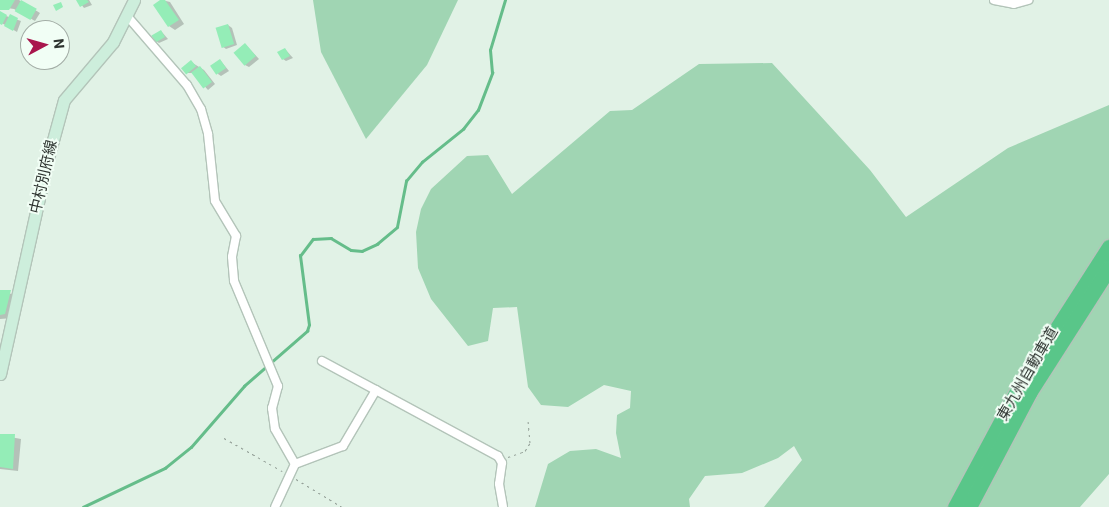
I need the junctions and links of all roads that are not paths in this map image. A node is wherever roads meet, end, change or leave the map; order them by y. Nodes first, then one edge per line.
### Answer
1 (134, 0) edge
2 (994, 0) edge
3 (1028, 0) edge
4 (128, 17) junction
5 (1109, 247) edge
6 (1103, 270) edge
7 (322, 361) dead end
8 (0, 374) edge
9 (376, 390) junction
10 (295, 464) junction
11 (274, 507) edge
12 (503, 507) edge
13 (955, 507) edge
14 (969, 507) edge

1 - 4 main road, 中村別府線
2 - 3 street
4 - 8 main road, 中村別府線
4 - 10 street
5 - 6 highway, 東九州自動車道
6 - 13 highway, 東九州自動車道
6 - 14 highway, 東九州自動車道
7 - 9 street
9 - 10 street
9 - 12 street
10 - 11 street

